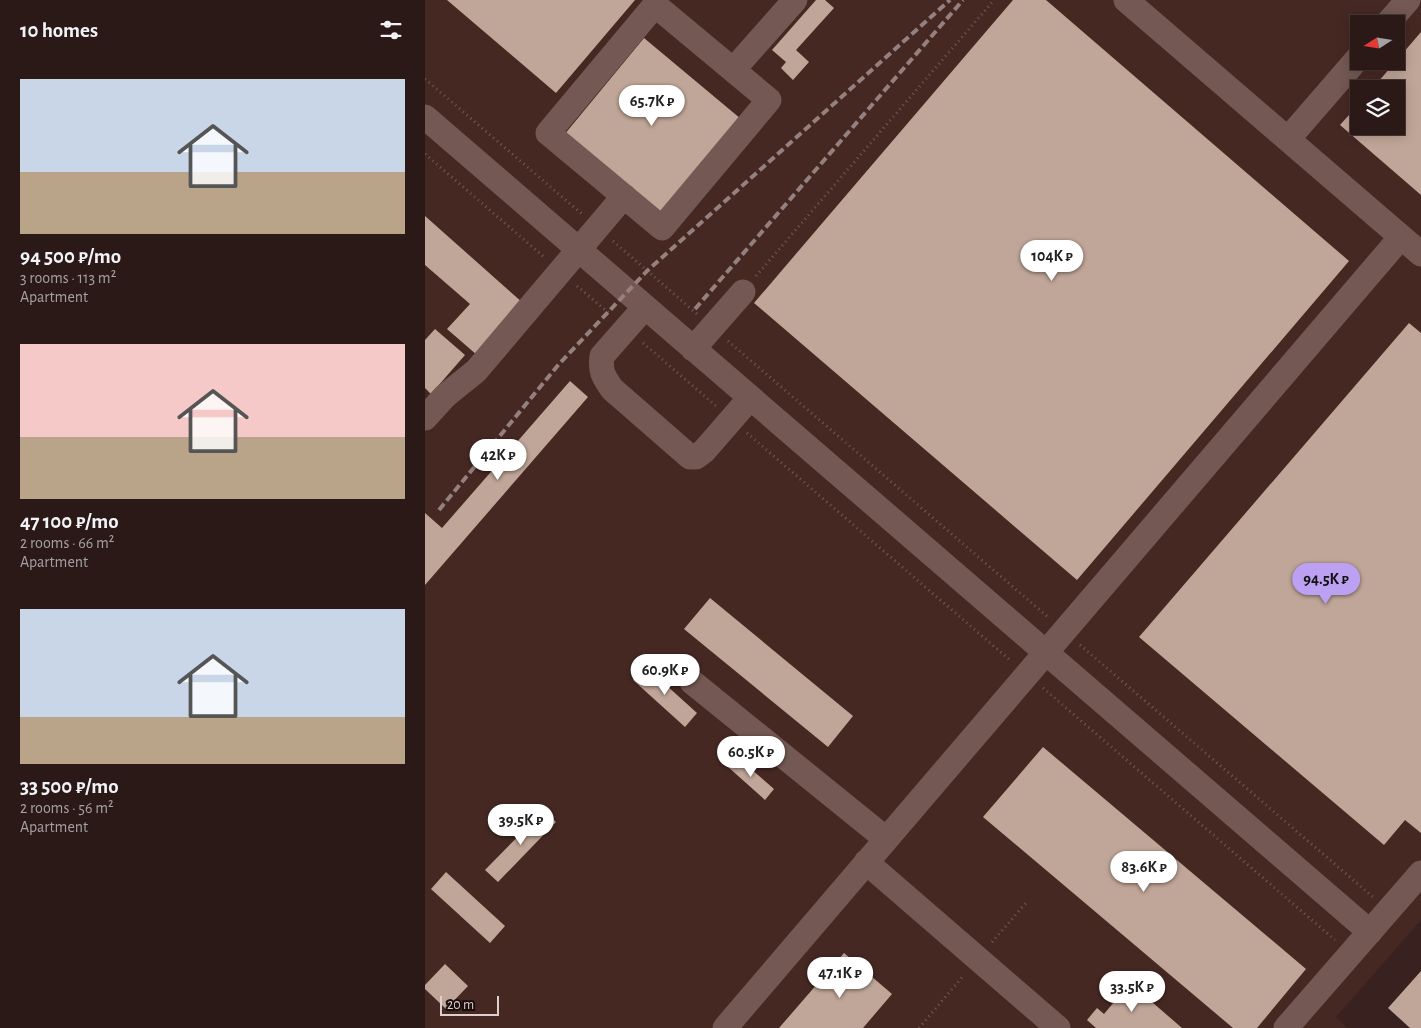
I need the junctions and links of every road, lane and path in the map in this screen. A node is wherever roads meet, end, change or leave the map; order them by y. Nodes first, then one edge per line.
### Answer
1 (795, 0) edge
2 (994, 0) edge
3 (1126, 0) edge
4 (1408, 0) edge
5 (1395, 15) edge
6 (1350, 67) edge
7 (733, 70) junction
8 (425, 79) edge
9 (425, 117) edge
10 (1287, 139) junction
11 (425, 154) edge
12 (624, 196) junction
13 (597, 227) junction
14 (1401, 237) junction
15 (578, 250) junction
16 (1421, 254) edge
17 (560, 271) junction
18 (743, 292) joint
19 (645, 307) junction
20 (712, 327) junction
21 (626, 328) junction
22 (693, 348) junction
23 (750, 398) junction
24 (425, 418) edge
25 (732, 419) junction
26 (1064, 631) junction
27 (1046, 652) junction
28 (1027, 674) junction
29 (692, 682) dead end
30 (886, 839) junction
31 (867, 862) junction
32 (1421, 873) edge
33 (1388, 910) junction
34 (1370, 932) junction
35 (1351, 954) junction
36 (725, 1028) edge
37 (1058, 1028) edge
38 (1285, 1028) edge

1 - 7 lane
2 - 18 path
3 - 10 lane
4 - 5 lane
6 - 10 lane
7 - 12 lane
7 - 12 lane
8 - 13 path
9 - 15 lane
10 - 14 lane
11 - 17 path
12 - 13 lane
13 - 15 lane
13 - 20 path
14 - 16 lane
14 - 26 lane
15 - 17 lane
15 - 19 lane
17 - 21 path
17 - 24 lane
18 - 20 lane
19 - 21 lane
19 - 22 lane
20 - 22 lane
20 - 26 path
21 - 25 path
21 - 25 lane
22 - 23 lane
23 - 25 lane
23 - 27 lane
25 - 28 path
26 - 27 lane
26 - 33 path
27 - 28 lane
27 - 34 lane
28 - 30 lane
28 - 35 path
29 - 30 lane
30 - 31 lane
31 - 36 lane
31 - 37 lane
32 - 33 lane
33 - 34 lane
34 - 35 lane
35 - 38 lane

